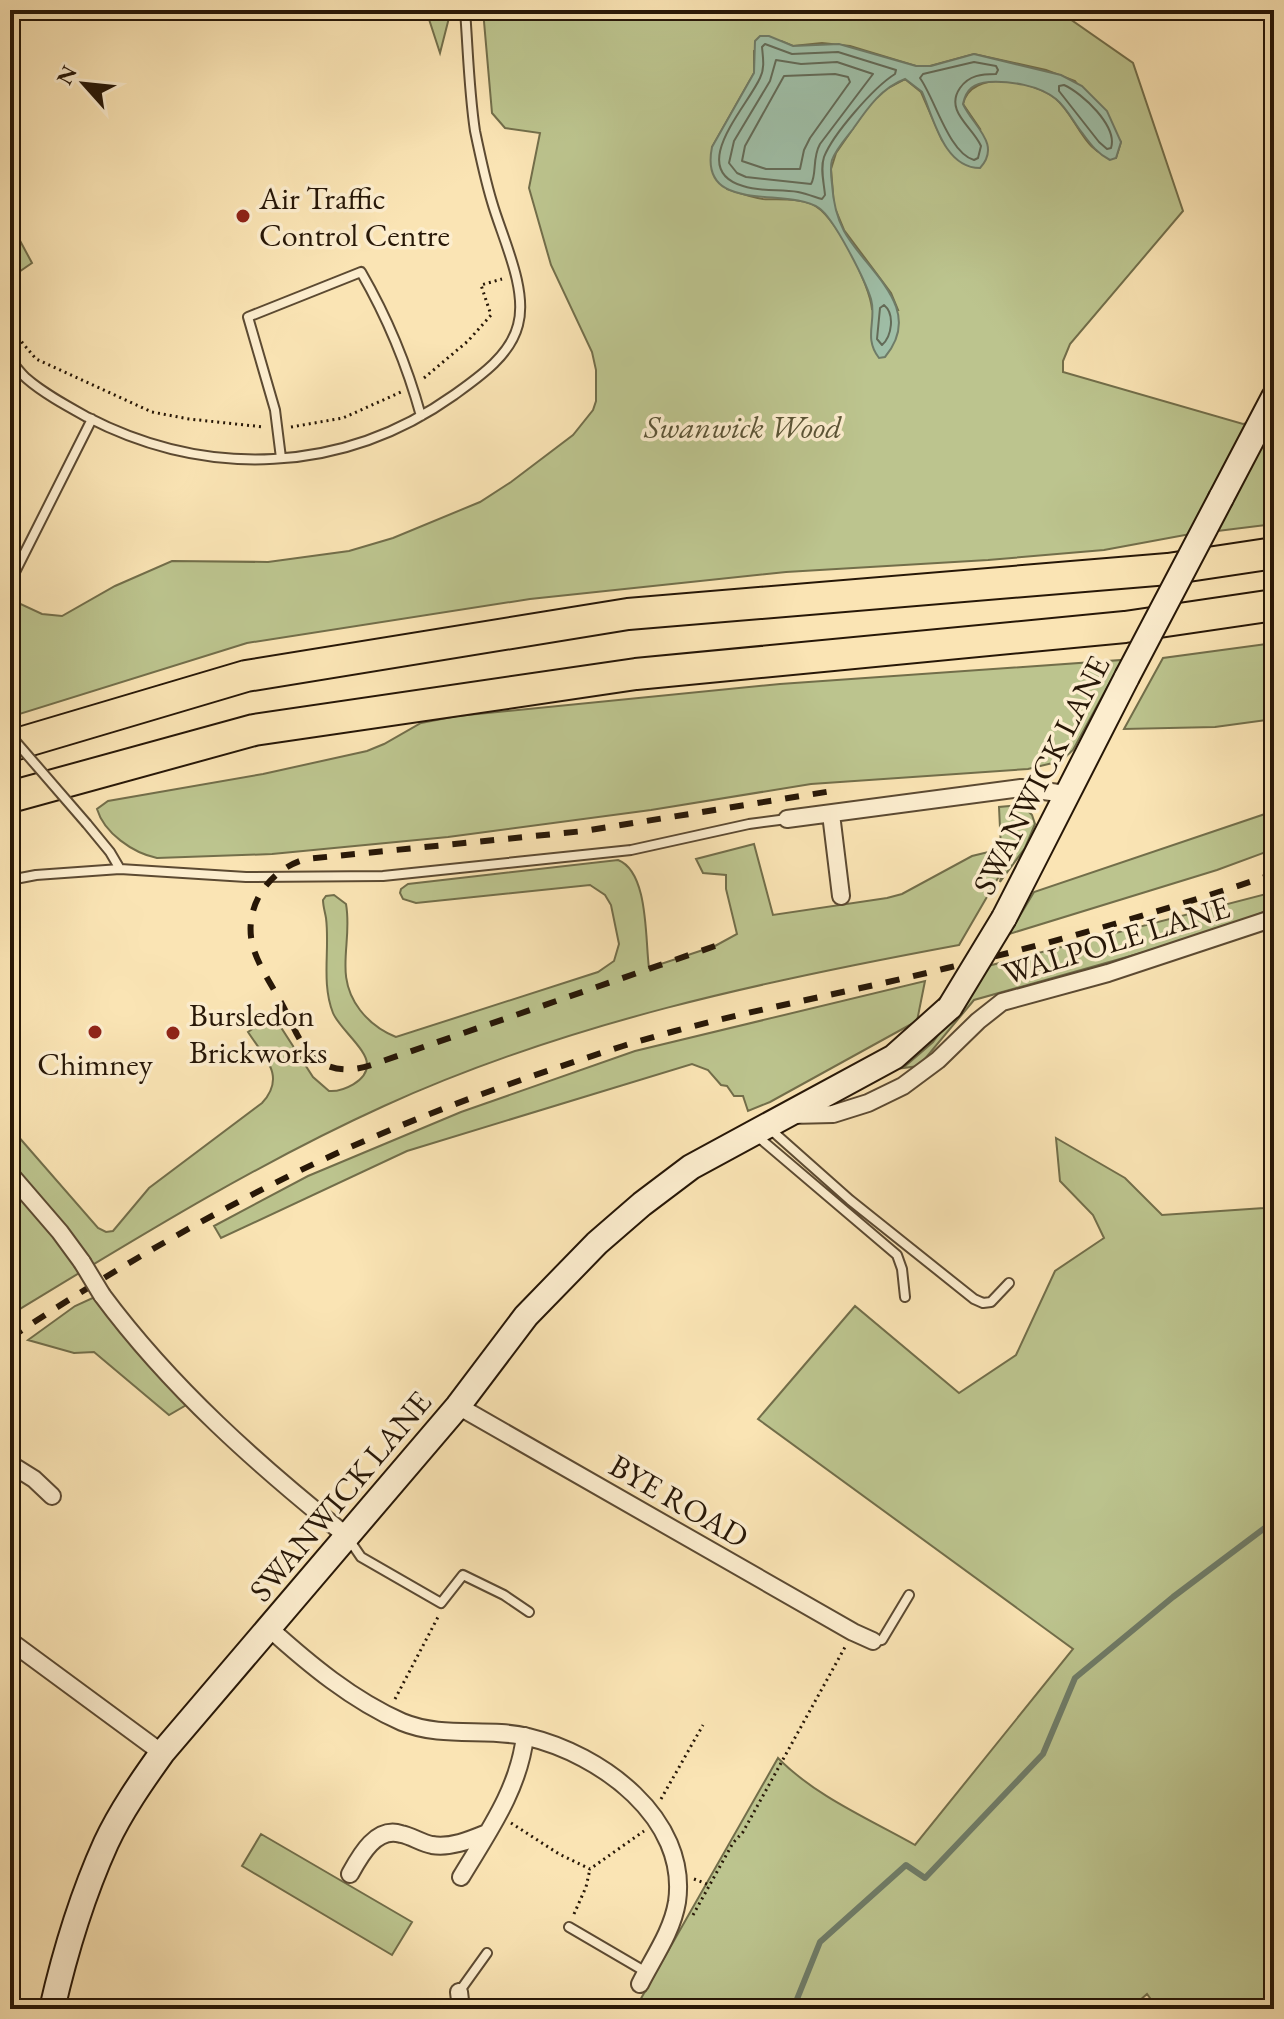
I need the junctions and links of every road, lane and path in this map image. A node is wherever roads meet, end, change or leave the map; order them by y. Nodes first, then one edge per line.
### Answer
1 (465, 10) edge
2 (515, 275) junction
3 (10, 328) edge
4 (10, 360) edge
5 (413, 387) junction
6 (1274, 397) edge
7 (421, 416) junction
8 (92, 419) junction
9 (279, 429) junction
10 (281, 458) junction
11 (1274, 553) edge
12 (10, 582) edge
13 (1274, 605) edge
14 (10, 735) edge
15 (10, 746) edge
16 (1066, 794) junction
17 (10, 797) edge
18 (831, 814) junction
19 (787, 819) joint
20 (120, 869) junction
21 (10, 880) edge
22 (841, 896) dead end
23 (1274, 918) edge
24 (10, 974) edge
25 (10, 1003) edge
26 (978, 1021) joint
27 (790, 1115) junction
28 (760, 1129) junction
29 (10, 1174) edge
30 (1009, 1283) dead end
31 (905, 1297) dead end
32 (458, 1406) junction
33 (10, 1464) edge
34 (52, 1496) dead end
35 (348, 1537) junction
36 (909, 1595) dead end
37 (529, 1612) dead end
38 (439, 1615) dead end
39 (269, 1628) junction
40 (853, 1632) junction
41 (10, 1641) edge
42 (873, 1641) joint
43 (387, 1713) junction
44 (703, 1725) dead end
45 (525, 1736) junction
46 (162, 1753) junction
47 (498, 1815) junction
48 (654, 1819) junction
49 (487, 1833) junction
50 (590, 1869) junction
51 (350, 1874) dead end
52 (461, 1877) dead end
53 (569, 1927) joint
54 (686, 1927) dead end
55 (487, 1953) dead end
56 (643, 1978) joint
57 (460, 2000) edge
58 (52, 2009) edge

1 - 2 lane
2 - 5 path
2 - 7 lane
3 - 9 path
4 - 8 lane
5 - 7 lane
5 - 9 path
5 - 9 lane
6 - 16 street, SWANWICK LANE, bridge
7 - 10 lane
8 - 10 lane
8 - 12 lane
9 - 10 lane
11 - 15 highway
13 - 17 highway
14 - 20 lane, bridge
16 - 18 street
16 - 27 street, SWANWICK LANE, bridge
18 - 19 street
18 - 22 street
19 - 20 lane
20 - 21 lane
23 - 26 street, WALPOLE LANE
24 - 25 lane
26 - 27 street, SWANWICK LANE
27 - 28 street, SWANWICK LANE
28 - 30 lane
28 - 31 lane
28 - 32 street, SWANWICK LANE
29 - 35 street, bridge
32 - 35 street, SWANWICK LANE
32 - 40 street, BYE ROAD
33 - 34 street
35 - 37 lane
35 - 39 street, SWANWICK LANE
36 - 42 lane
38 - 43 path
39 - 43 street
39 - 46 street, SWANWICK LANE
40 - 42 street, BYE ROAD
40 - 54 path
41 - 46 street
43 - 45 street
44 - 48 path
45 - 47 street
45 - 48 street
46 - 58 street, SWANWICK LANE
47 - 49 street
47 - 50 path
48 - 50 path
48 - 56 street
49 - 51 street
49 - 52 street
50 - 53 path
53 - 56 lane
55 - 57 lane

